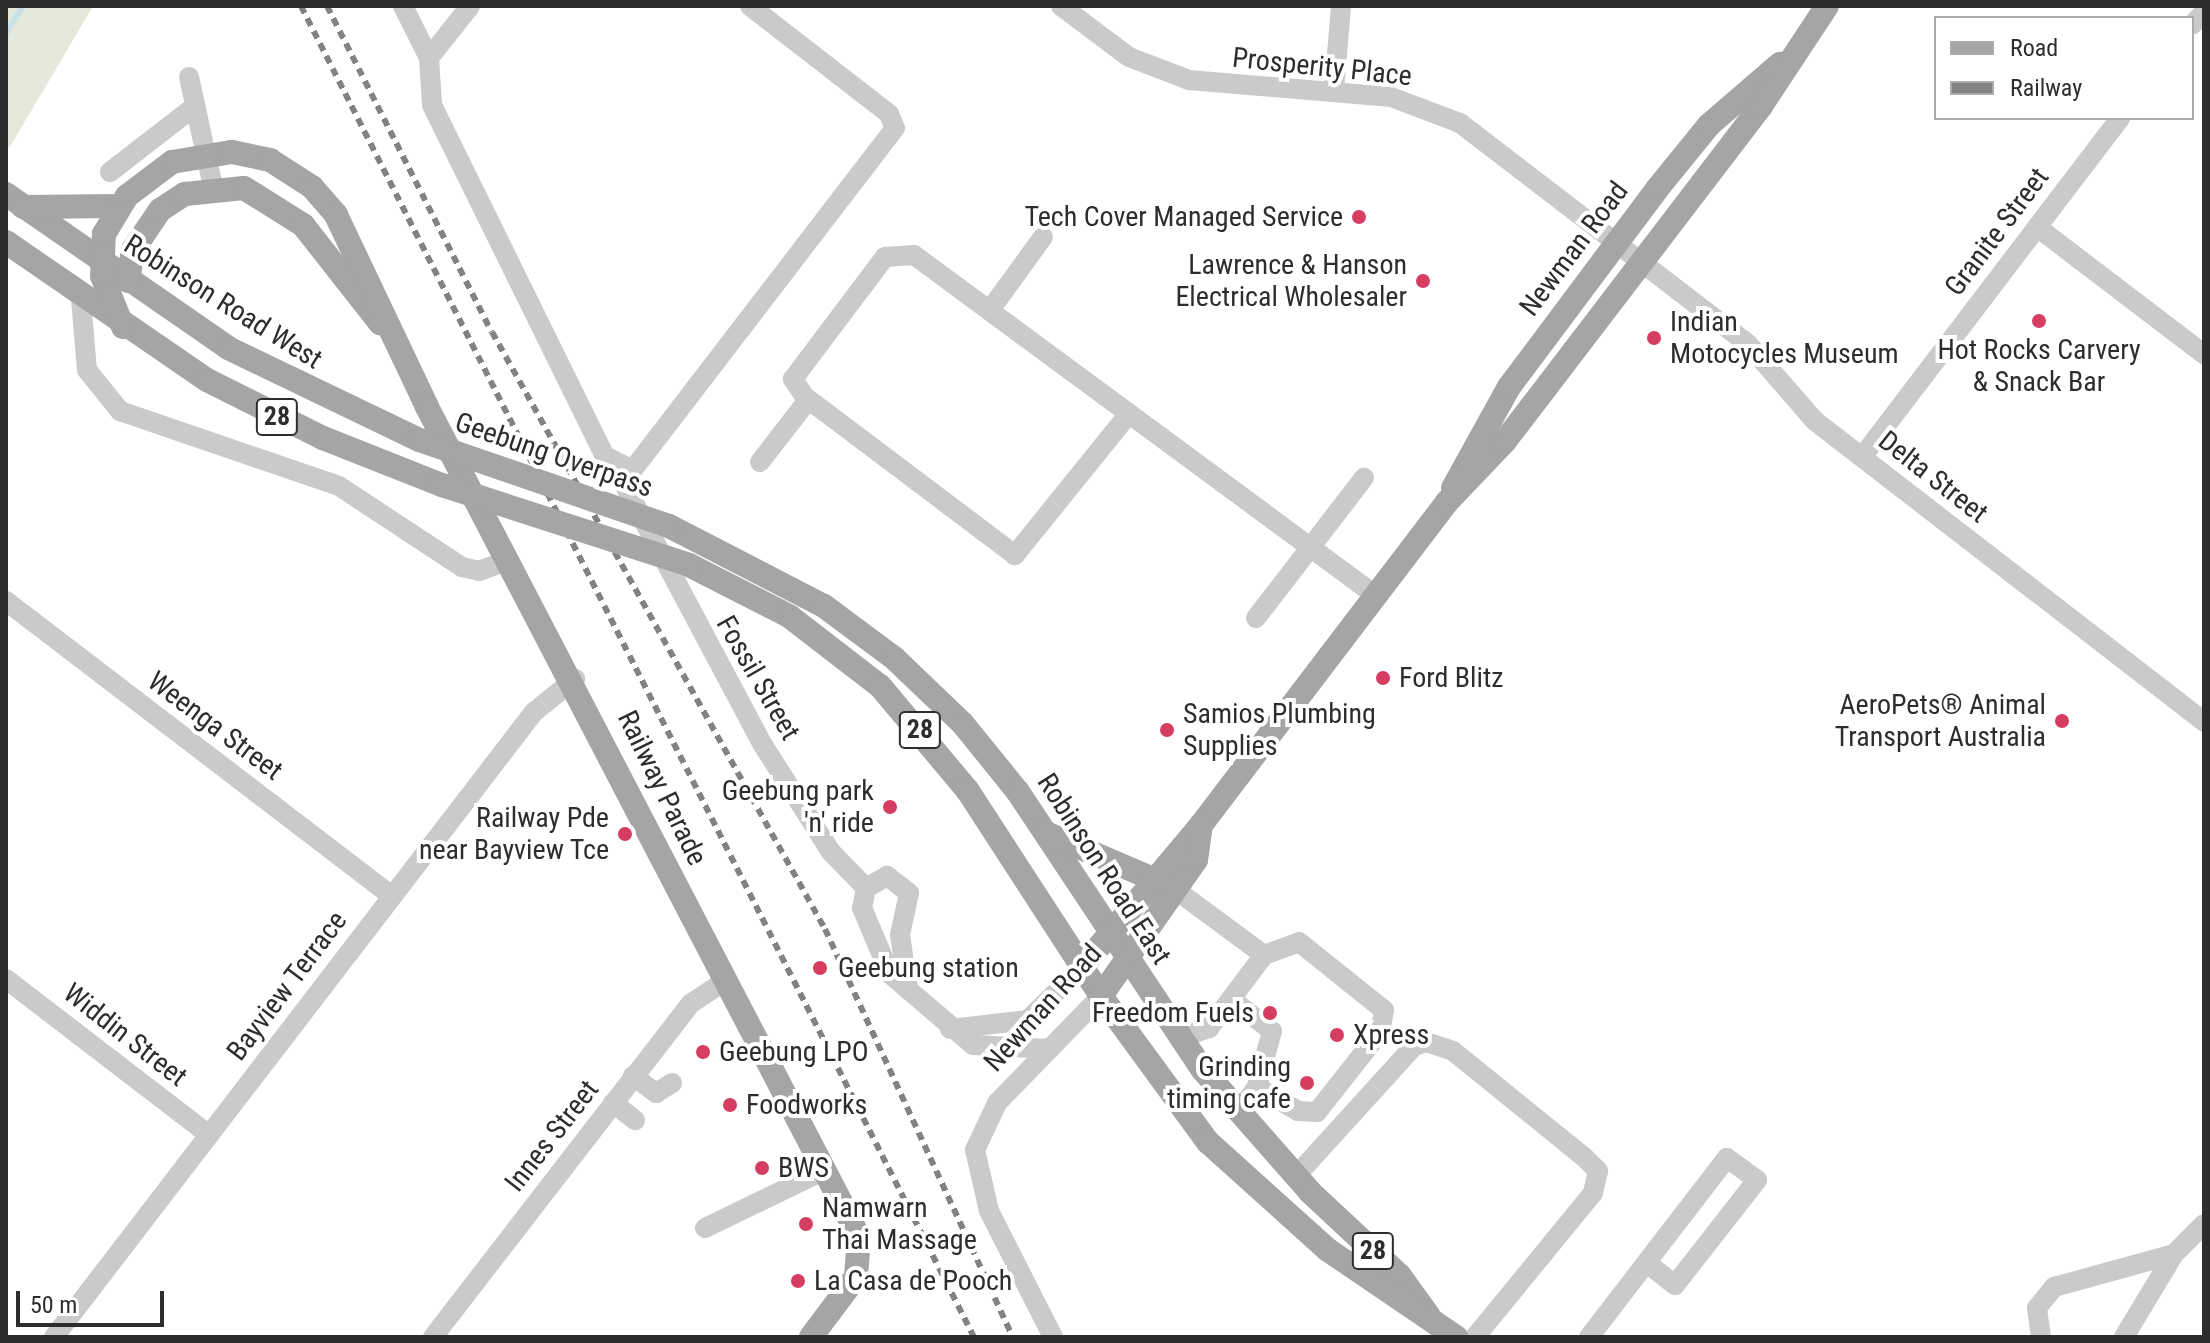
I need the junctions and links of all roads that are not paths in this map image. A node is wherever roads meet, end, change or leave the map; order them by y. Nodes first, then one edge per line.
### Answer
1 (403, 6) edge
2 (470, 6) edge
3 (750, 6) edge
4 (1061, 6) edge
5 (1341, 6) edge
6 (1827, 6) edge
7 (429, 58) junction
8 (1785, 61) junction
9 (189, 77) dead end
10 (1334, 90) junction
11 (195, 106) junction
12 (2118, 120) edge
13 (207, 154) junction
14 (110, 172) dead end
15 (213, 187) junction
16 (14, 201) edge
17 (120, 206) junction
18 (2037, 227) junction
19 (1043, 237) dead end
20 (6, 242) edge
21 (1617, 243) junction
22 (100, 262) junction
23 (1643, 263) junction
24 (128, 281) junction
25 (81, 299) junction
26 (990, 310) junction
27 (123, 327) junction
28 (398, 348) junction
29 (2204, 354) edge
30 (808, 400) junction
31 (1127, 416) junction
32 (419, 440) joint
33 (1862, 457) junction
34 (760, 462) dead end
35 (627, 476) junction
36 (1364, 478) dead end
37 (1447, 502) junction
38 (669, 526) joint
39 (1311, 547) junction
40 (507, 561) junction
41 (1375, 595) junction
42 (6, 601) edge
43 (1256, 618) dead end
44 (575, 679) junction
45 (2204, 722) edge
46 (1201, 825) junction
47 (1046, 833) junction
48 (1151, 878) junction
49 (866, 888) junction
50 (1176, 890) junction
51 (391, 895) junction
52 (1110, 931) junction
53 (1264, 955) junction
54 (1128, 959) junction
55 (1082, 967) junction
56 (6, 979) edge
57 (725, 981) junction
58 (908, 989) junction
59 (1101, 996) junction
60 (1231, 999) junction
61 (950, 1029) junction
62 (1179, 1038) junction
63 (1050, 1049) junction
64 (633, 1076) junction
65 (672, 1083) dead end
66 (1257, 1087) junction
67 (613, 1103) junction
68 (1238, 1113) junction
69 (635, 1120) dead end
70 (209, 1135) junction
71 (821, 1172) junction
72 (1295, 1177) junction
73 (2204, 1224) edge
74 (705, 1228) dead end
75 (2174, 1254) junction
76 (1647, 1263) junction
77 (1429, 1316) junction
78 (54, 1337) edge
79 (433, 1337) edge
80 (811, 1337) edge
81 (1053, 1337) edge
82 (1456, 1337) edge
83 (1475, 1337) edge
84 (1589, 1337) edge
85 (2041, 1337) edge
86 (2124, 1337) edge

1 - 7 street
2 - 7 street
3 - 35 street
4 - 10 street, Prosperity Place
5 - 10 street
6 - 8 main road, Newman Road
7 - 35 street
8 - 21 main road, Newman Road
8 - 23 main road, Newman Road
9 - 11 street
10 - 21 street, Prosperity Place
11 - 13 street
11 - 14 street
12 - 18 street, Granite Street
13 - 15 street
13 - 17 main road, Railway Parade
13 - 28 main road, Railway Parade
15 - 24 main road, Railway Parade
15 - 28 main road, Railway Parade
16 - 17 main road
16 - 22 main road, Robinson Road West / 28
17 - 22 main road, Railway Parade
18 - 29 street
18 - 33 street, Granite Street
19 - 26 street
20 - 25 main road, 28
21 - 23 street, Prosperity Place
21 - 37 main road, Newman Road
22 - 24 main road, Robinson Road West / 28
22 - 27 main road
23 - 33 street, Delta Street
23 - 37 main road, Newman Road
24 - 32 main road, Robinson Road West / 28
25 - 27 main road, 28
25 - 40 street
26 - 30 street
26 - 31 street
27 - 55 main road, Robinson Road East / 28, bridge
28 - 40 main road, Railway Parade
30 - 31 street
30 - 34 street
31 - 39 street
32 - 38 main road, Geebung Overpass / 28, bridge
33 - 45 street, Delta Street
35 - 49 street, Fossil Street
36 - 39 street
37 - 41 main road, Newman Road
38 - 47 main road, Robinson Road East / 28
39 - 41 street
39 - 43 street
40 - 44 main road, Railway Parade
41 - 46 main road, Newman Road
42 - 51 street, Weenga Street
44 - 51 street, Bayview Terrace
44 - 57 main road, Railway Parade
46 - 48 main road, Newman Road
46 - 50 main road, Newman Road
47 - 48 main road
47 - 52 main road, Robinson Road East / 28
48 - 52 main road, Newman Road
49 - 58 street
49 - 58 street
50 - 53 street
50 - 54 main road, Newman Road
51 - 70 street, Bayview Terrace
52 - 54 main road, Robinson Road East / 28
52 - 55 main road, Newman Road
53 - 60 street
53 - 66 street
54 - 59 main road, Newman Road
54 - 62 main road, Robinson Road East / 28
55 - 59 main road, Robinson Road East / 28
55 - 61 street
56 - 70 street, Widdin Street
57 - 64 street, Innes Street
57 - 71 main road, Railway Parade
58 - 61 street
59 - 63 street, Newman Road
59 - 77 main road, Robinson Road East / 28
60 - 62 street
60 - 66 street
61 - 63 street
62 - 68 main road, Robinson Road East / 28
63 - 81 street, Newman Road
64 - 65 street
64 - 67 street, Innes Street
66 - 68 street
67 - 69 street
67 - 79 street, Innes Street
68 - 72 main road, Robinson Road East / 28
70 - 78 street, Bayview Terrace
71 - 74 street
71 - 80 main road, Railway Parade
72 - 77 main road, Robinson Road East / 28
72 - 83 street
73 - 75 street
75 - 85 street
75 - 86 street
76 - 76 street
76 - 84 street
77 - 82 main road, Robinson Road East / 28

